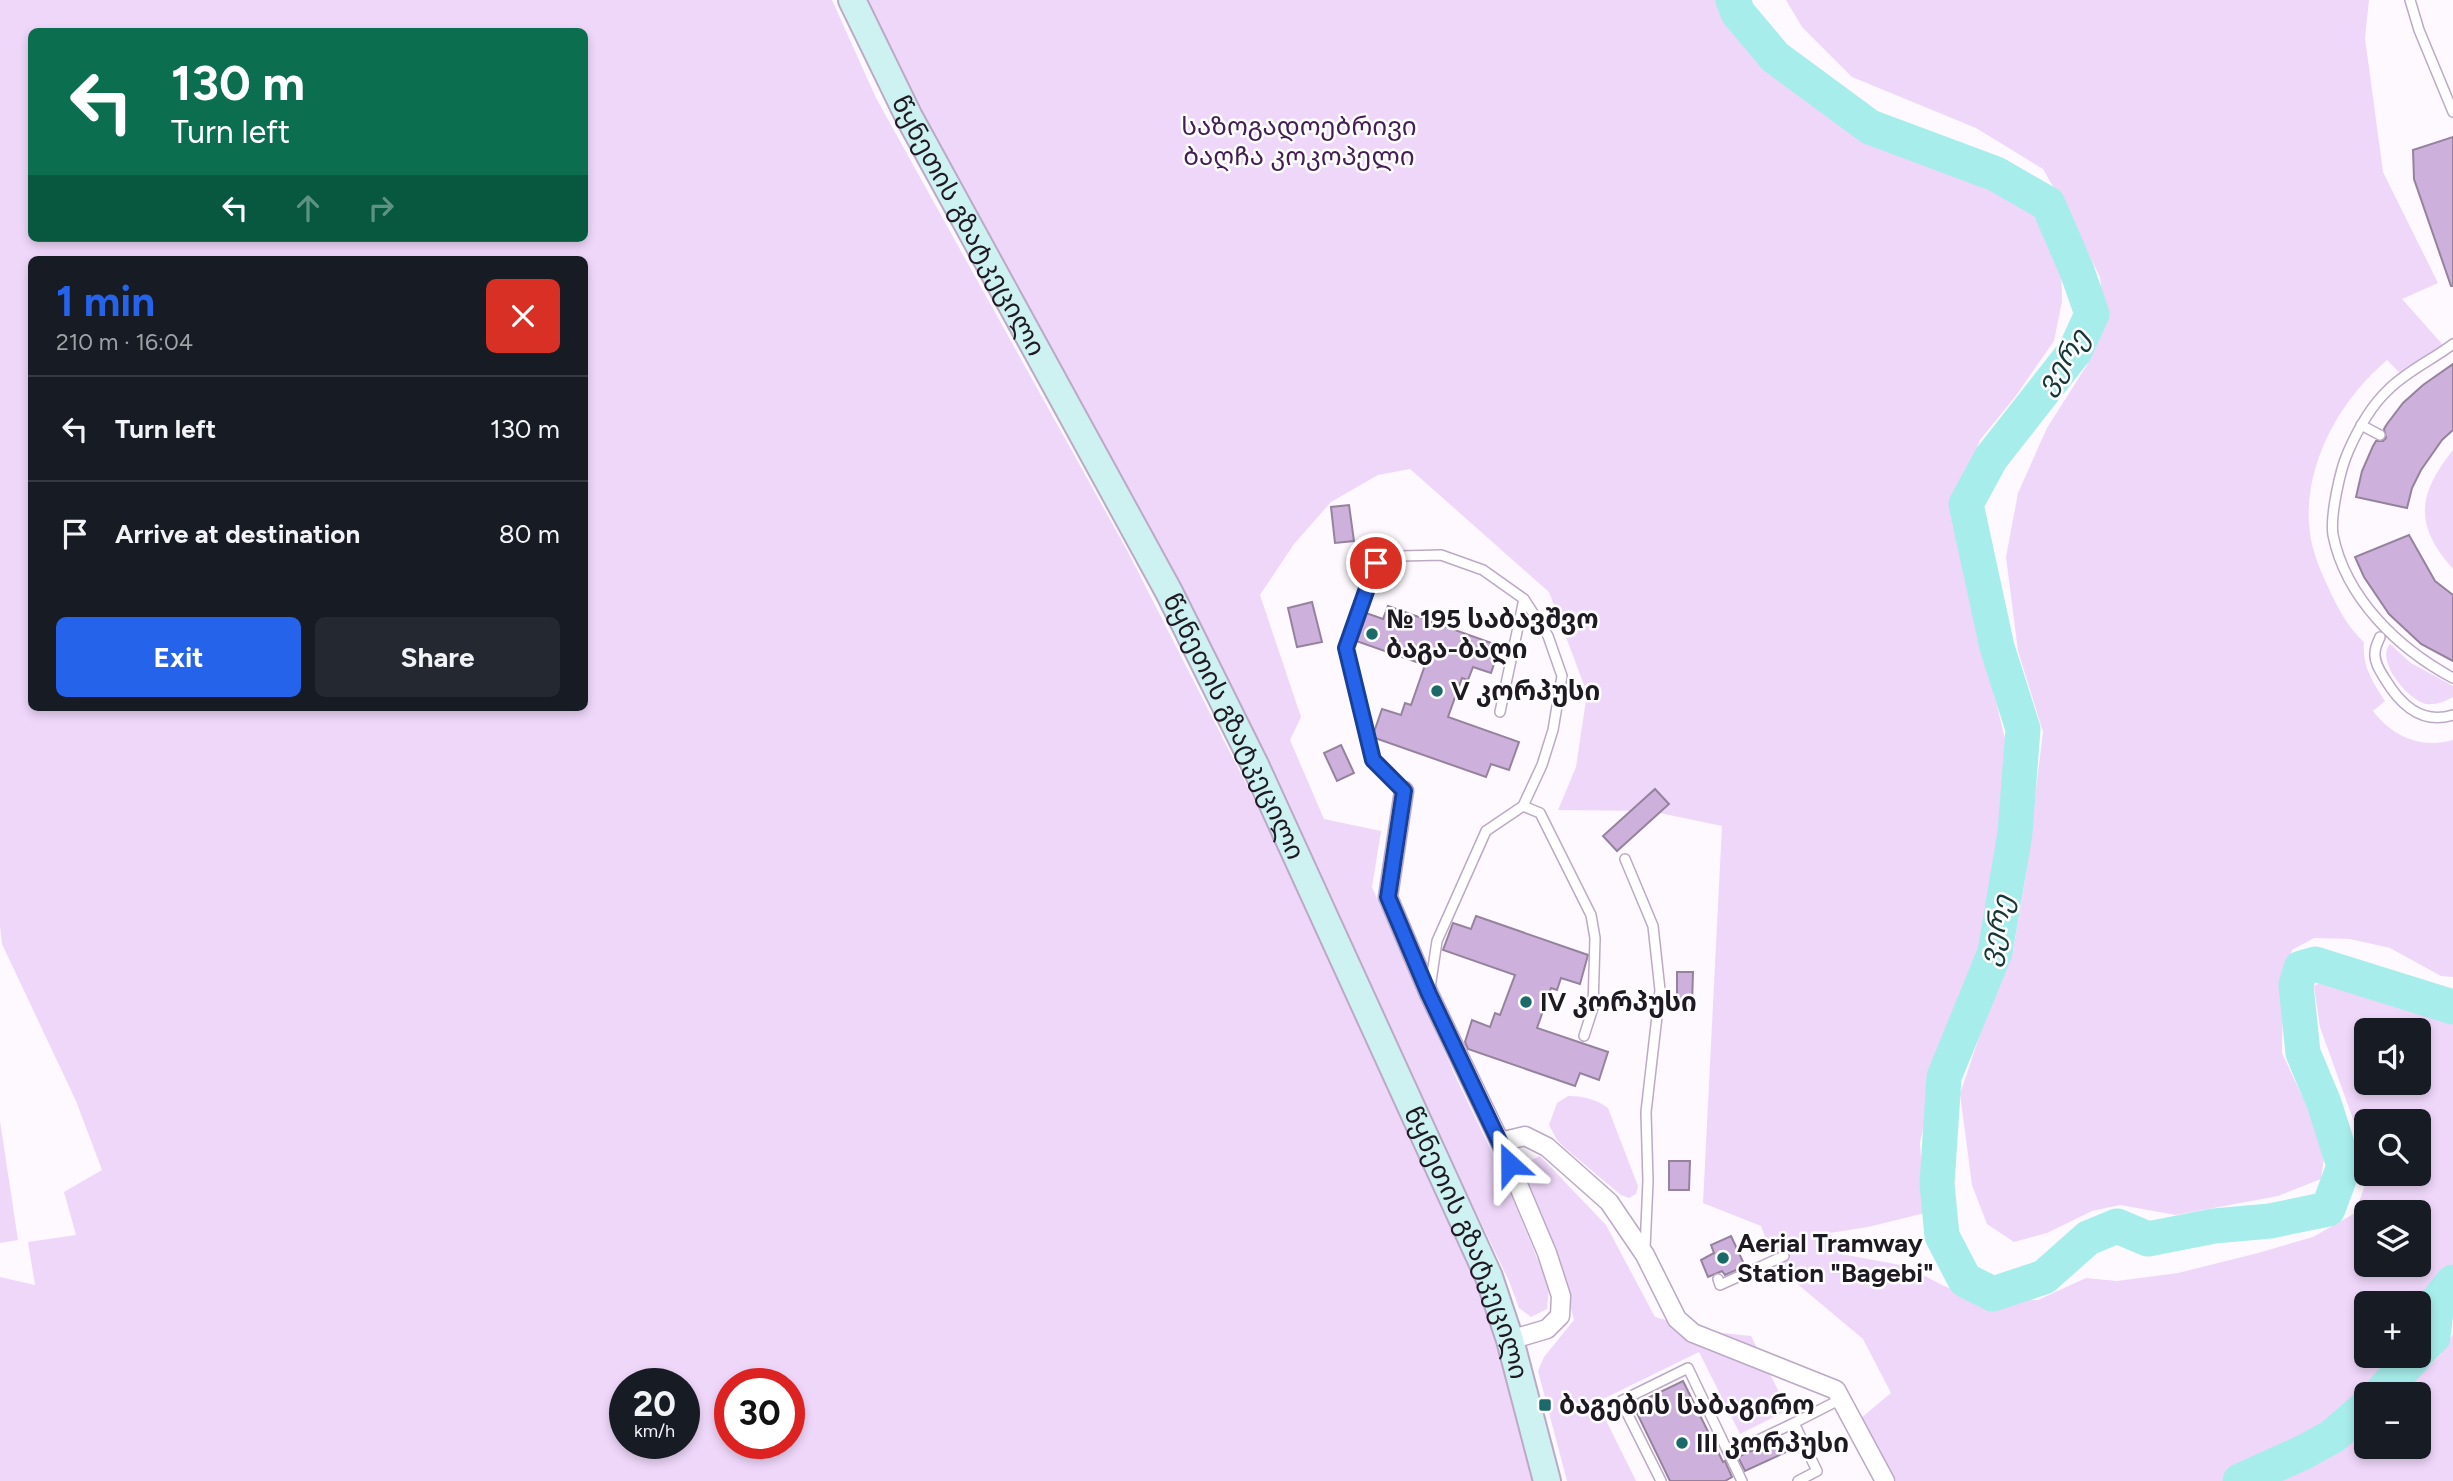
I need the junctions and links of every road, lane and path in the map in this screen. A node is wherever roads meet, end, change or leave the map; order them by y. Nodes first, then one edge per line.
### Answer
1 (852, 0) edge
2 (2410, 0) edge
3 (2453, 112) edge
4 (2453, 344) edge
5 (2361, 425) junction
6 (2380, 435) dead end
7 (1524, 599) junction
8 (2381, 637) dead end
9 (2453, 678) edge
10 (1500, 712) dead end
11 (2453, 715) edge
12 (1404, 791) joint
13 (1523, 806) junction
14 (1625, 859) dead end
15 (1429, 994) junction
16 (1584, 1036) dead end
17 (1500, 1142) junction
18 (1645, 1255) junction
19 (1780, 1261) dead end
20 (1718, 1279) dead end
21 (1510, 1340) junction
22 (1843, 1399) junction
23 (1794, 1423) junction
24 (1729, 1454) junction
25 (1547, 1481) edge
26 (1661, 1481) edge
27 (1742, 1481) edge
28 (1798, 1481) edge
29 (1885, 1481) edge

1 - 21 main road, წყნეთის გზატკეცილი
2 - 3 lane
4 - 5 lane
5 - 6 lane
5 - 9 lane
7 - 10 lane
7 - 12 lane
7 - 13 lane
8 - 11 lane
12 - 15 street
13 - 15 lane
13 - 16 lane
14 - 18 lane
15 - 17 street
17 - 18 street
17 - 21 street
18 - 22 street
19 - 20 lane
21 - 25 main road, წყნეთის გზატკეცილი
22 - 23 lane
22 - 29 street
23 - 24 lane
23 - 28 lane
24 - 26 lane
24 - 27 lane

